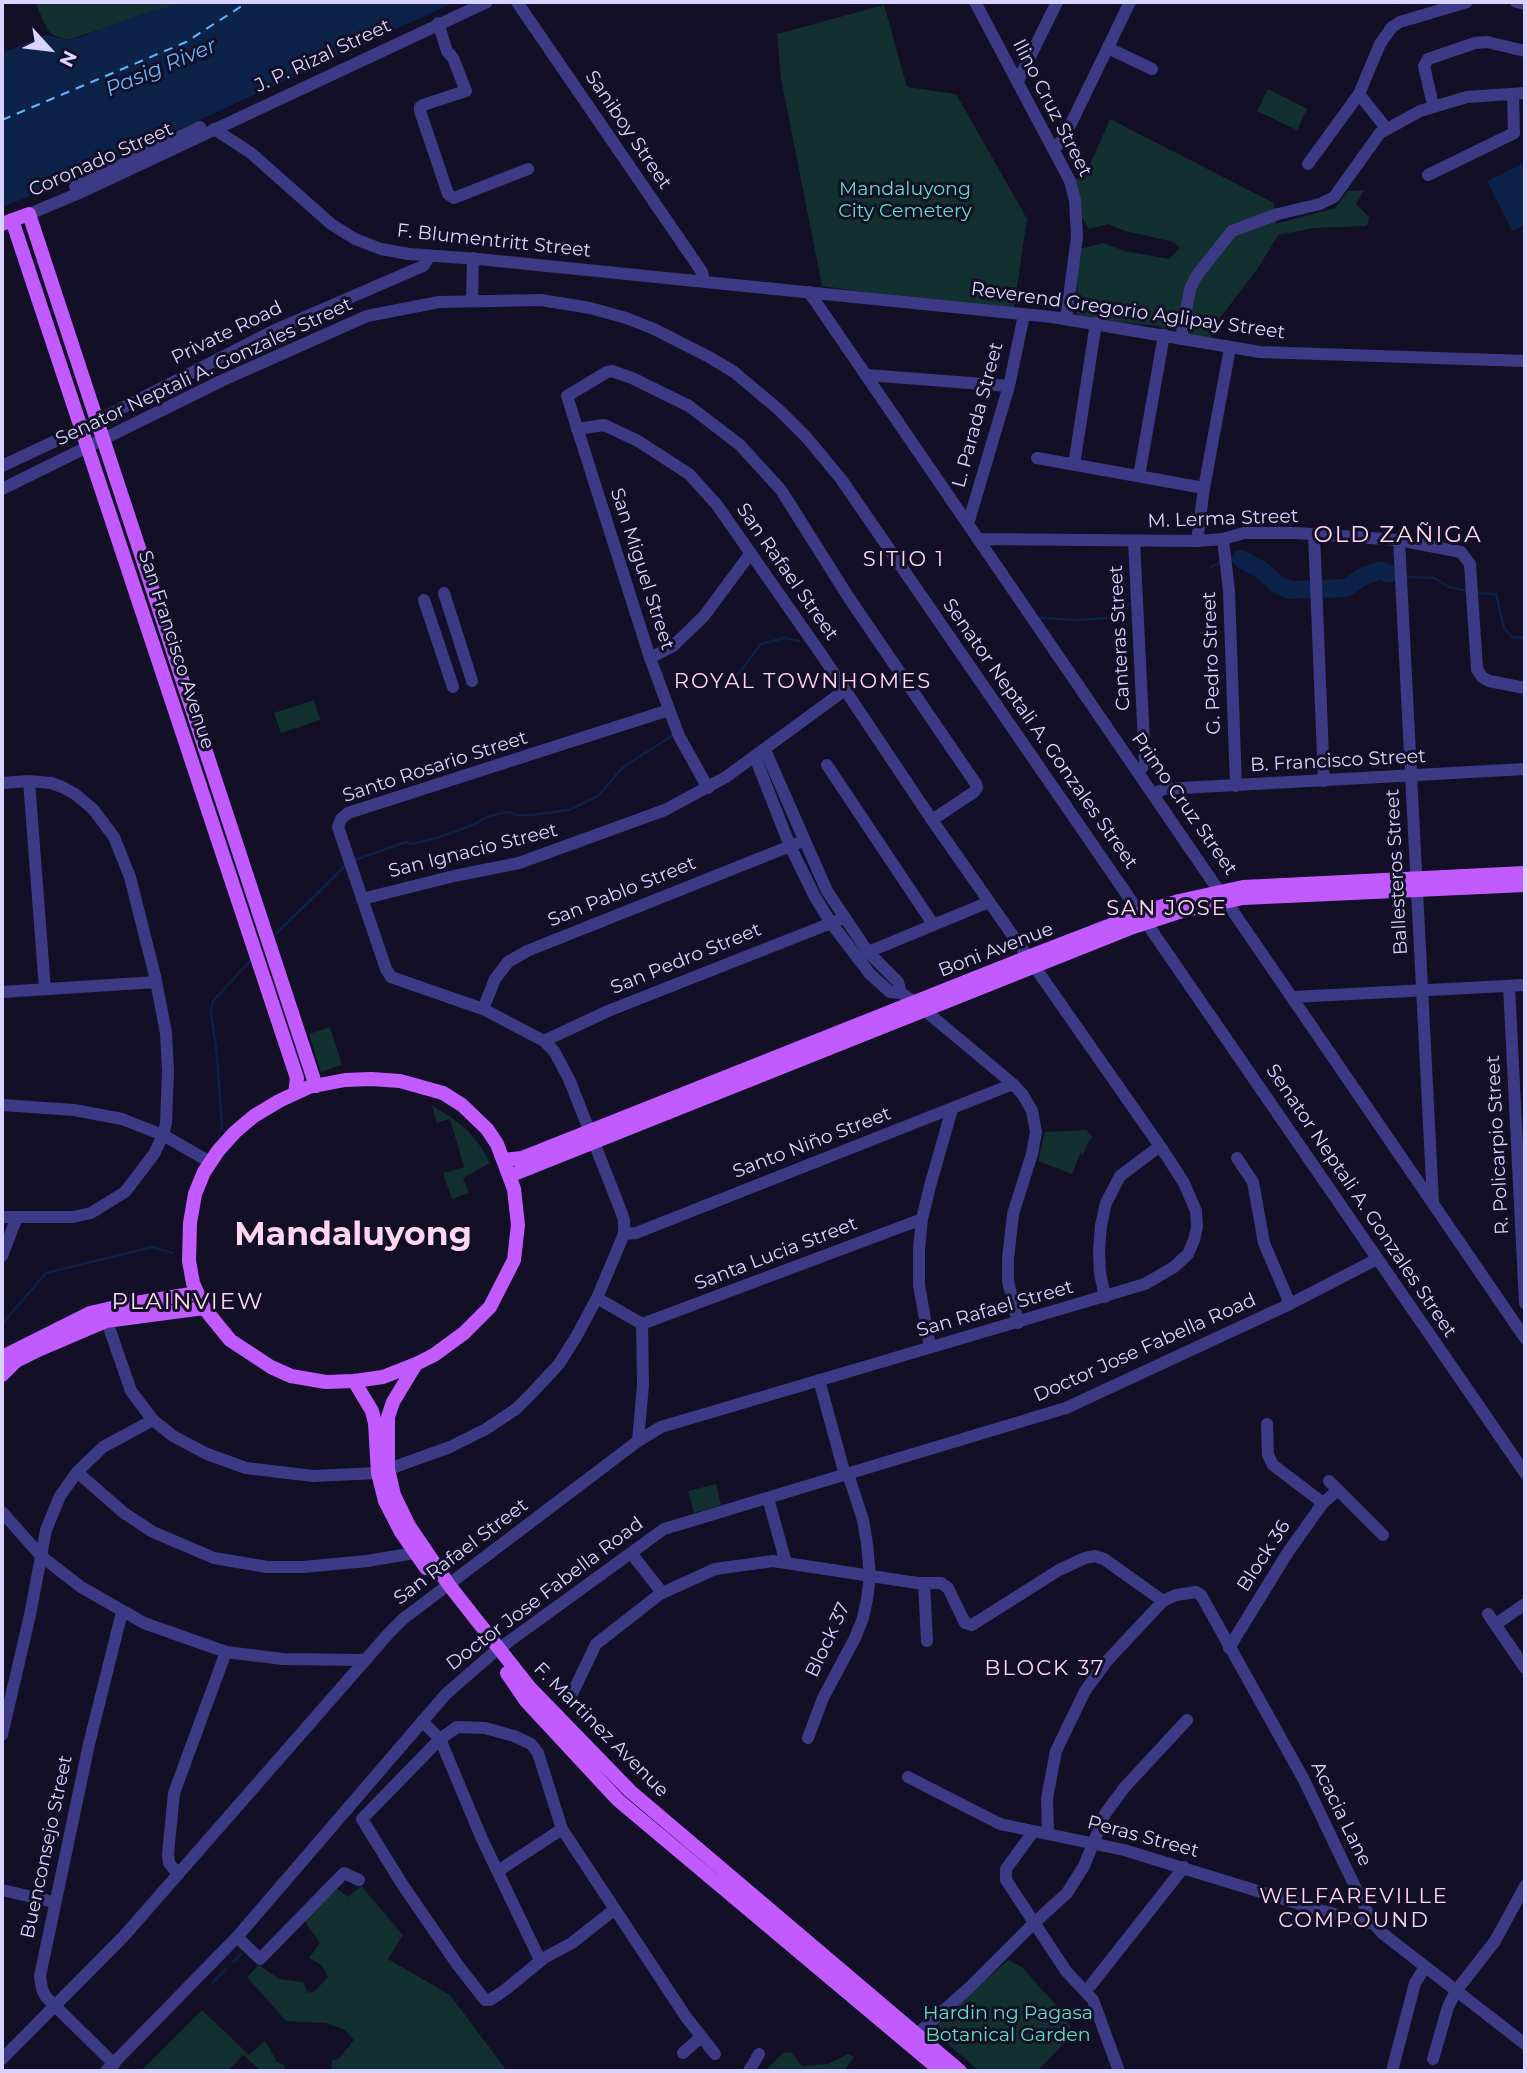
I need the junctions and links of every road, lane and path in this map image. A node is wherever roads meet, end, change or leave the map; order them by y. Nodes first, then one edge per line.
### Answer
1 (471, 2) edge
2 (487, 2) edge
3 (517, 2) edge
4 (1057, 2) edge
5 (1130, 2) edge
6 (1467, 2) edge
7 (1516, 2) edge
8 (1525, 4) edge
9 (980, 5) edge
10 (438, 23) junction
11 (1108, 48) junction
12 (1525, 51) edge
13 (1152, 69) dead end
14 (1018, 82) junction
15 (1359, 94) junction
16 (1519, 94) edge
17 (1433, 105) junction
18 (1386, 128) junction
19 (214, 129) junction
20 (1054, 149) junction
21 (1308, 164) dead end
22 (528, 169) dead end
23 (1428, 175) dead end
24 (75, 187) dead end
25 (29, 214) junction
26 (7, 222) edge
27 (430, 256) junction
28 (473, 258) junction
29 (704, 281) junction
30 (809, 292) junction
31 (472, 301) junction
32 (1024, 315) junction
33 (1066, 319) junction
34 (1096, 323) junction
35 (1164, 335) junction
36 (1181, 339) junction
37 (1230, 348) junction
38 (1525, 361) edge
39 (867, 375) junction
40 (1009, 387) junction
41 (96, 420) junction
42 (81, 429) junction
43 (577, 429) junction
44 (104, 440) junction
45 (87, 447) junction
46 (1037, 458) dead end
47 (1074, 465) junction
48 (2, 466) edge
49 (1139, 476) junction
50 (1204, 488) junction
51 (2, 489) edge
52 (968, 524) junction
53 (1314, 534) junction
54 (978, 539) junction
55 (1223, 539) junction
56 (1399, 540) junction
57 (1135, 541) junction
58 (1198, 541) junction
59 (750, 554) junction
60 (444, 593) dead end
61 (424, 600) dead end
62 (650, 658) junction
63 (472, 681) dead end
64 (453, 687) dead end
65 (1525, 688) edge
66 (845, 690) junction
67 (669, 710) junction
68 (760, 753) junction
69 (827, 765) dead end
70 (1525, 769) edge
71 (1139, 773) junction
72 (1412, 776) junction
73 (29, 781) junction
74 (1324, 781) junction
75 (2, 783) edge
76 (1236, 786) junction
77 (708, 788) junction
78 (1154, 794) junction
79 (932, 820) junction
80 (803, 841) junction
81 (790, 846) junction
82 (1525, 873) edge
83 (1416, 885) junction
84 (1525, 885) edge
85 (1224, 896) junction
86 (362, 899) junction
87 (989, 902) junction
88 (844, 918) junction
89 (1143, 918) junction
90 (831, 923) junction
91 (933, 924) junction
92 (868, 951) junction
93 (1031, 962) junction
94 (156, 982) junction
95 (1525, 985) edge
96 (1509, 986) junction
97 (46, 989) junction
98 (1421, 991) junction
99 (2, 992) edge
100 (901, 993) junction
101 (1293, 997) junction
102 (921, 1007) junction
103 (483, 1009) junction
104 (544, 1041) junction
105 (1013, 1084) junction
106 (316, 1086) junction
107 (295, 1093) junction
108 (2, 1105) edge
109 (952, 1109) junction
110 (163, 1135) junction
111 (592, 1137) junction
112 (1160, 1146) junction
113 (1237, 1158) dead end
114 (503, 1160) junction
115 (210, 1162) junction
116 (509, 1176) junction
117 (1433, 1202) junction
118 (2, 1217) edge
119 (17, 1217) junction
120 (922, 1219) junction
121 (624, 1234) junction
122 (2, 1256) edge
123 (1377, 1259) junction
124 (197, 1293) junction
125 (1105, 1297) junction
126 (597, 1298) junction
127 (1525, 1303) edge
128 (1290, 1304) junction
129 (204, 1308) junction
130 (104, 1315) junction
131 (1018, 1323) junction
132 (642, 1324) junction
133 (1524, 1331) edge
134 (930, 1347) junction
135 (2, 1357) edge
136 (416, 1364) junction
137 (2, 1375) edge
138 (819, 1380) junction
139 (354, 1381) junction
140 (153, 1420) junction
141 (1267, 1424) dead end
142 (638, 1441) junction
143 (383, 1471) junction
144 (77, 1472) junction
145 (1525, 1473) edge
146 (847, 1475) junction
147 (768, 1498) junction
148 (1323, 1503) junction
149 (3, 1519) edge
150 (1383, 1535) dead end
151 (419, 1551) junction
152 (631, 1553) junction
153 (41, 1556) junction
154 (786, 1563) junction
155 (870, 1576) junction
156 (924, 1583) junction
157 (446, 1587) junction
158 (660, 1594) junction
159 (1163, 1601) junction
160 (1525, 1604) edge
161 (122, 1612) junction
162 (927, 1642) dead end
163 (1229, 1648) junction
164 (497, 1651) junction
165 (226, 1653) junction
166 (364, 1660) junction
167 (1525, 1668) edge
168 (571, 1696) dead end
169 (1187, 1720) dead end
170 (422, 1721) junction
171 (2, 1735) edge
172 (808, 1738) dead end
173 (440, 1739) junction
174 (908, 1777) dead end
175 (562, 1829) junction
176 (1033, 1832) junction
177 (1048, 1833) junction
178 (1092, 1842) junction
179 (1184, 1867) junction
180 (498, 1871) junction
181 (178, 1874) junction
182 (359, 1881) dead end
183 (1525, 1886) edge
184 (2, 1890) edge
185 (54, 1902) junction
186 (615, 1909) junction
187 (1372, 1922) junction
188 (1034, 1923) junction
189 (237, 1937) junction
190 (540, 1960) junction
191 (1425, 1967) junction
192 (1091, 1985) dead end
193 (1457, 1991) junction
194 (54, 2006) junction
195 (701, 2037) junction
196 (917, 2040) junction
197 (1525, 2044) edge
198 (682, 2053) dead end
199 (715, 2054) dead end
200 (759, 2054) dead end
201 (2, 2059) edge
202 (1433, 2059) dead end
203 (110, 2068) edge
204 (749, 2071) edge
205 (941, 2071) edge
206 (960, 2071) edge
207 (1119, 2071) edge
208 (1392, 2071) edge

1 - 24 street
2 - 10 street, J. P. Rizal Street
3 - 29 street, Saniboy Street
4 - 14 street
5 - 11 street
6 - 15 street
7 - 8 street
9 - 14 street, Ilino Cruz Street
10 - 19 street, J. P. Rizal Street
10 - 22 street
11 - 13 street
11 - 20 street
12 - 17 street
14 - 20 street, Ilino Cruz Street
15 - 18 street
15 - 21 street
16 - 17 street
16 - 23 street
17 - 18 street
18 - 36 street
19 - 25 street, Coronado Street
19 - 27 street, F. Blumentritt Street
20 - 33 street, Ilino Cruz Street
25 - 26 main road, Coronado Street
25 - 41 main road, San Francisco Avenue
26 - 42 main road, San Francisco Avenue
27 - 28 street, F. Blumentritt Street
27 - 41 street, Private Road
28 - 29 street, F. Blumentritt Street
28 - 31 street
29 - 30 street, F. Blumentritt Street
30 - 32 street, Reverend Gregorio Aglipay Street
30 - 39 street, Primo Cruz Street
31 - 44 street, Senator Neptali A. Gonzales Street
31 - 89 street, Senator Neptali A. Gonzales Street
32 - 33 street, Reverend Gregorio Aglipay Street
32 - 40 street, L. Parada Street
33 - 34 street, Reverend Gregorio Aglipay Street
34 - 35 street, Reverend Gregorio Aglipay Street
34 - 47 street
35 - 36 street, Reverend Gregorio Aglipay Street
35 - 49 street
36 - 37 street, Reverend Gregorio Aglipay Street
37 - 38 street, Reverend Gregorio Aglipay Street
37 - 50 street
39 - 40 street
39 - 52 street, Primo Cruz Street
40 - 52 street, L. Parada Street
41 - 42 street, Private Road
41 - 44 main road, San Francisco Avenue
42 - 45 main road, San Francisco Avenue
42 - 48 street, Private Road
43 - 59 street, San Rafael Street
43 - 62 street, San Miguel Street
43 - 79 street, San Miguel Street
44 - 45 street, Senator Neptali A. Gonzales Street
44 - 106 main road, San Francisco Avenue
45 - 51 street, Senator Neptali A. Gonzales Street
45 - 107 main road, San Francisco Avenue
46 - 47 street
47 - 49 street
49 - 50 street
50 - 58 street
52 - 54 street, Primo Cruz Street
53 - 55 street, M. Lerma Street
53 - 56 street, M. Lerma Street
53 - 74 street
54 - 57 street, M. Lerma Street
54 - 71 street, Primo Cruz Street
55 - 58 street, M. Lerma Street
55 - 76 street, G. Pedro Street
56 - 65 street, M. Lerma Street
56 - 72 street, Ballesteros Street
57 - 58 street, M. Lerma Street
57 - 71 street, Canteras Street
59 - 62 street
59 - 66 street, San Rafael Street
60 - 63 street
61 - 64 street
62 - 67 street, San Miguel Street
66 - 68 street, San Ignacio Street
66 - 79 street, San Rafael Street
67 - 77 street, San Miguel Street
67 - 86 street, Santo Rosario Street
68 - 77 street, San Ignacio Street
68 - 80 street
68 - 81 street
69 - 91 street
70 - 72 street, B. Francisco Street
71 - 78 street, Primo Cruz Street
72 - 74 street, B. Francisco Street
72 - 83 street, Ballesteros Street
73 - 75 street
73 - 94 street
73 - 97 street
74 - 76 street, B. Francisco Street
76 - 78 street, B. Francisco Street
77 - 86 street, San Ignacio Street
78 - 85 street, Primo Cruz Street
79 - 87 street, San Rafael Street
80 - 81 street, San Pablo Street
80 - 88 street
81 - 90 street
81 - 103 street, San Pablo Street
82 - 83 main road, Boni Avenue
83 - 84 main road, Boni Avenue
83 - 85 main road, Boni Avenue
83 - 98 street, Ballesteros Street
85 - 89 main road, Boni Avenue
85 - 101 street, Primo Cruz Street
86 - 103 street, Santo Rosario Street
87 - 91 street
87 - 93 street, San Rafael Street
88 - 90 street, San Pedro Street
88 - 92 street
89 - 93 main road, Boni Avenue
89 - 123 street, Senator Neptali A. Gonzales Street
90 - 100 street
90 - 104 street, San Pedro Street
91 - 92 street
92 - 100 street
93 - 102 main road, Boni Avenue
93 - 112 street, San Rafael Street
94 - 97 street
94 - 110 street
95 - 96 street
96 - 98 street
96 - 127 street, R. Policarpio Street
97 - 99 street
98 - 101 street
98 - 117 street, Ballesteros Street
100 - 102 street
101 - 117 street, Primo Cruz Street
102 - 105 street
102 - 111 main road, Boni Avenue
103 - 104 street, Santo Rosario Street
104 - 111 street, Santo Rosario Street
105 - 109 street, Santo Niño Street
105 - 131 street
106 - 107 main road
106 - 114 main road
107 - 115 main road
108 - 110 street
109 - 120 street
109 - 121 street, Santo Niño Street
110 - 115 street
110 - 119 street
111 - 114 main road, Boni Avenue
111 - 116 main road, Boni Avenue
111 - 121 street, Santo Rosario Street
112 - 125 street
112 - 125 street, San Rafael Street
113 - 128 street
114 - 116 main road
115 - 124 main road
116 - 136 main road
117 - 133 street, Primo Cruz Street
118 - 119 street
119 - 122 street
120 - 132 street, Santa Lucia Street
120 - 134 street
121 - 126 street
123 - 128 street, Doctor Jose Fabella Road
123 - 145 street, Senator Neptali A. Gonzales Street
124 - 129 main road
124 - 130 main road
125 - 131 street, San Rafael Street
126 - 132 street
126 - 143 street
128 - 146 street, Doctor Jose Fabella Road
129 - 130 main road
129 - 139 main road
130 - 135 main road
130 - 137 main road
130 - 140 street
131 - 134 street, San Rafael Street
132 - 142 street
134 - 138 street, San Rafael Street
136 - 139 main road
136 - 143 main road, F. Martinez Avenue
138 - 142 street, San Rafael Street
138 - 146 street, Block 37
139 - 143 main road, F. Martinez Avenue
140 - 143 street
140 - 144 street
141 - 148 street
142 - 157 street, San Rafael Street
143 - 151 main road, F. Martinez Avenue
144 - 151 street
144 - 153 street
146 - 147 street, Doctor Jose Fabella Road
146 - 155 street, Block 37
147 - 152 street, Doctor Jose Fabella Road
147 - 154 street
148 - 150 street, Block 36
148 - 163 street, Block 36
149 - 153 street
151 - 157 main road, F. Martinez Avenue
152 - 158 street
152 - 164 street, Doctor Jose Fabella Road
153 - 161 street
153 - 171 street
154 - 155 street
154 - 158 street
155 - 156 street
155 - 172 street, Block 37
156 - 159 street
156 - 162 street
157 - 164 main road, F. Martinez Avenue
157 - 166 street, San Rafael Street
158 - 168 street
159 - 163 street, Acacia Lane
159 - 177 street
160 - 167 street
161 - 165 street
161 - 185 street, Buenconsejo Street
163 - 187 street, Acacia Lane
164 - 170 street, Doctor Jose Fabella Road
164 - 196 main road, F. Martinez Avenue
165 - 166 street
165 - 181 street
166 - 181 street, San Rafael Street
169 - 178 street
170 - 173 street
170 - 189 street, Doctor Jose Fabella Road
173 - 175 street
173 - 180 street
173 - 190 street
174 - 176 street, Peras Street
175 - 180 street
175 - 186 street
176 - 177 street, Peras Street
176 - 188 street
177 - 178 street, Peras Street
178 - 179 street, Peras Street
178 - 188 street
179 - 187 street, Peras Street
179 - 192 street
180 - 190 street
181 - 194 street, San Rafael Street
182 - 189 street
183 - 193 street
184 - 185 street
185 - 194 street, Buenconsejo Street
186 - 190 street
186 - 195 street
187 - 191 street, Acacia Lane
188 - 196 street
188 - 207 street
189 - 203 street, Doctor Jose Fabella Road
191 - 193 street, Acacia Lane
191 - 208 street
193 - 197 street, Acacia Lane
193 - 202 street
194 - 201 street, San Rafael Street
194 - 203 street, Buenconsejo Street
195 - 198 street
195 - 199 street
196 - 205 main road, F. Martinez Avenue
196 - 206 main road, F. Martinez Avenue
200 - 204 street

